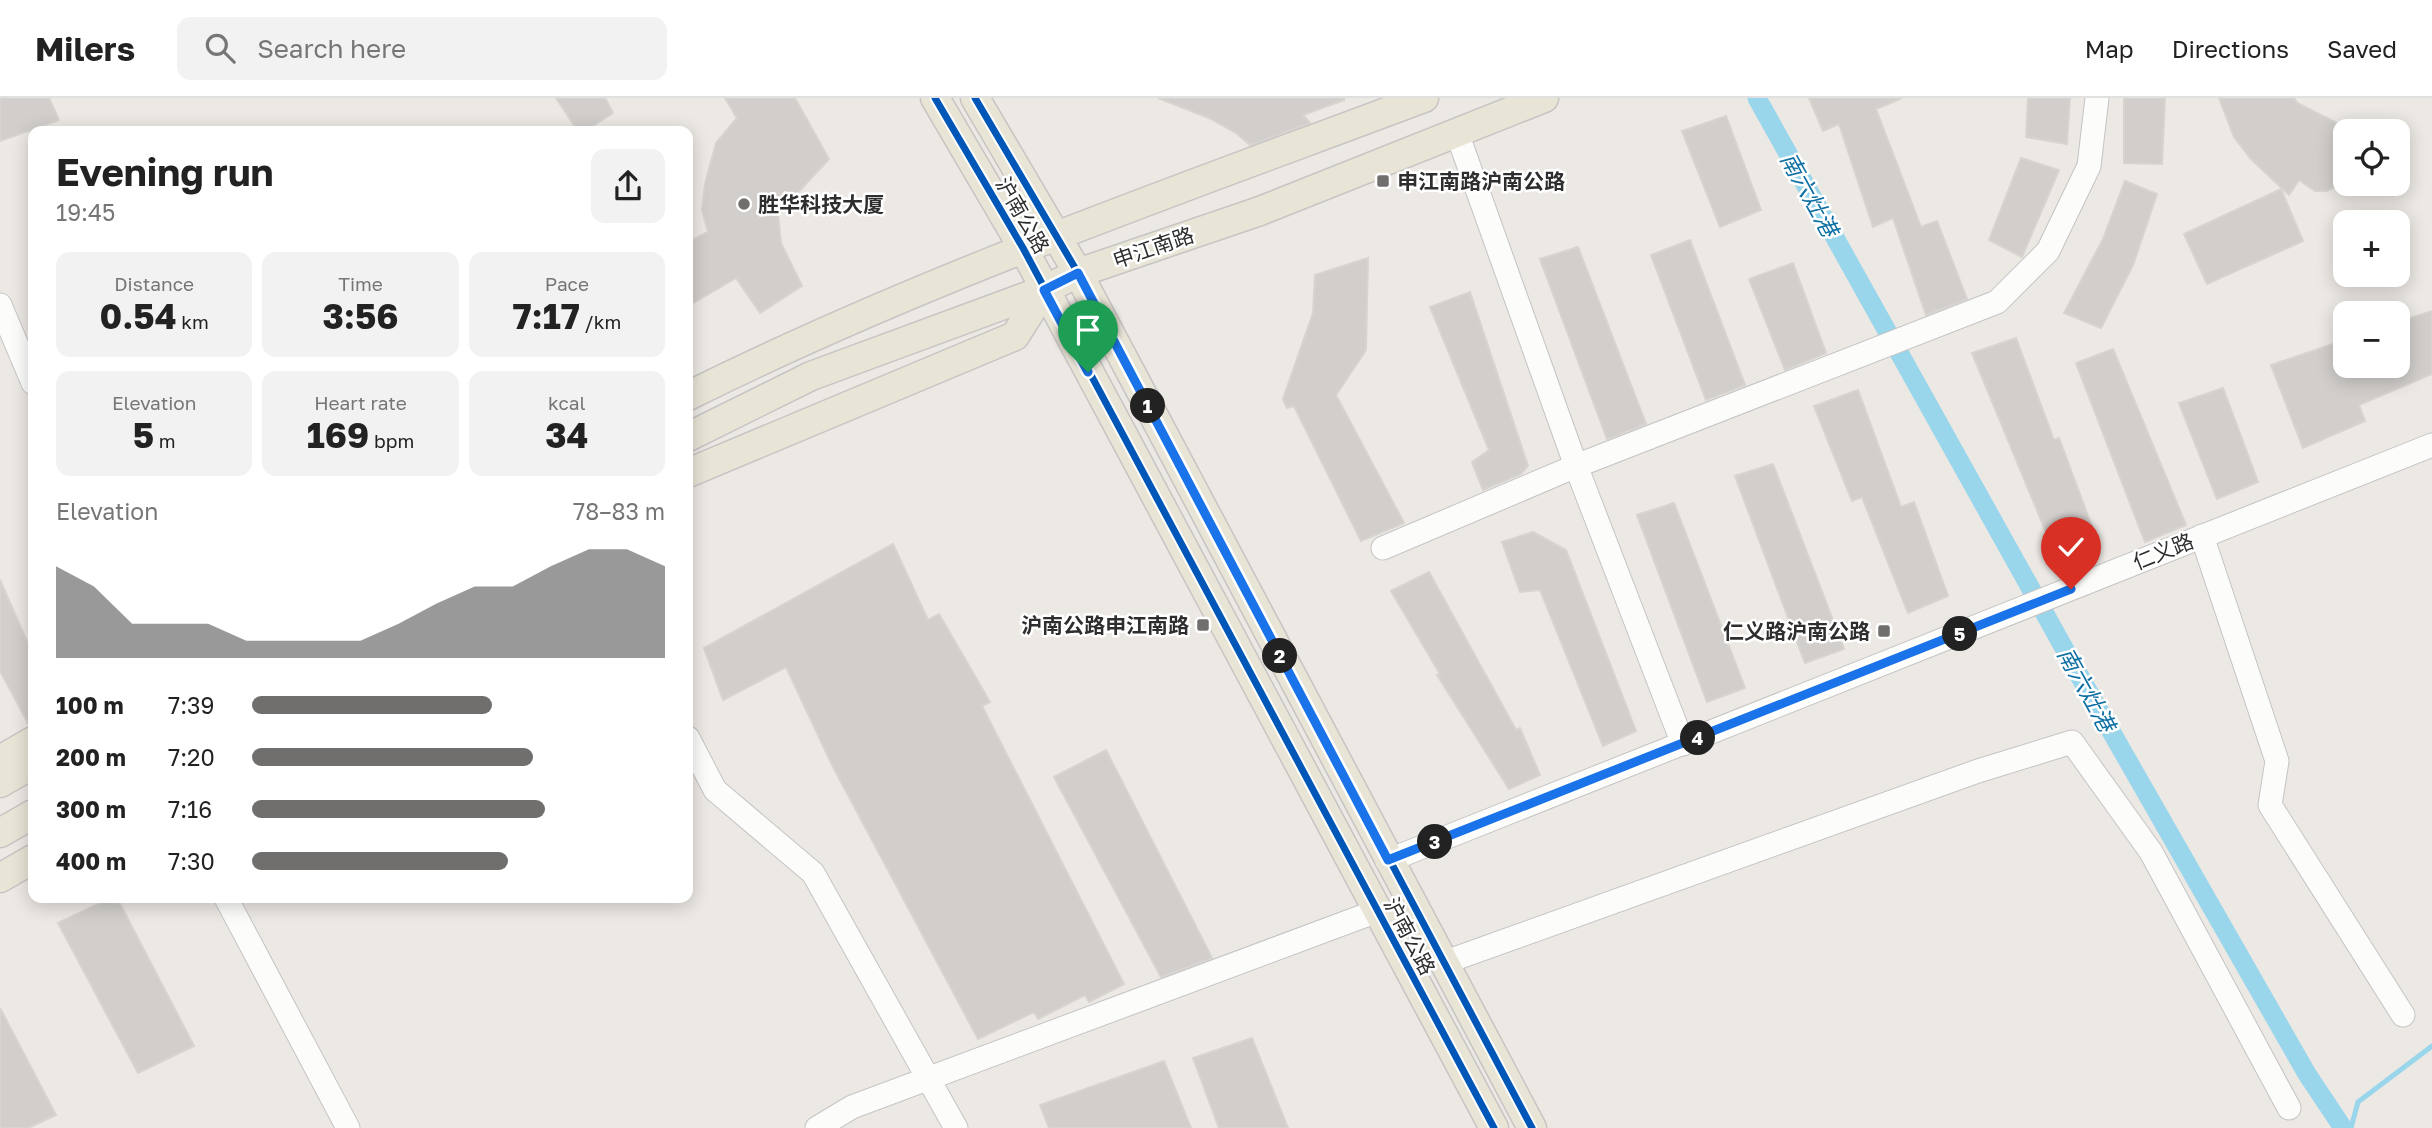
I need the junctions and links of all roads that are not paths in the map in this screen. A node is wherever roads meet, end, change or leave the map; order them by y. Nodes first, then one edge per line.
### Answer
1 (934, 98) edge
2 (975, 98) edge
3 (1424, 98) edge
4 (1544, 98) edge
5 (2097, 98) edge
6 (1457, 133) junction
7 (1056, 236) junction
8 (1023, 248) junction
9 (1078, 273) junction
10 (1044, 290) junction
11 (0, 305) edge
12 (28, 371) edge
13 (693, 394) edge
14 (693, 435) edge
15 (2432, 444) edge
16 (747, 446) junction
17 (693, 463) edge
18 (1576, 466) junction
19 (693, 471) edge
20 (2202, 536) junction
21 (1383, 548) dead end
22 (28, 744) edge
23 (1683, 744) junction
24 (693, 748) edge
25 (0, 761) edge
26 (28, 767) edge
27 (0, 783) edge
28 (28, 817) edge
29 (0, 833) edge
30 (1388, 860) junction
31 (28, 862) edge
32 (0, 878) edge
33 (229, 903) edge
34 (1377, 911) junction
35 (1443, 963) junction
36 (2403, 1015) dead end
37 (928, 1078) junction
38 (2289, 1108) dead end
39 (348, 1128) edge
40 (817, 1128) edge
41 (956, 1128) edge
42 (1493, 1128) edge
43 (1532, 1128) edge

1 - 8 main road, 沪南公路
2 - 7 main road, 沪南公路
3 - 7 main road, 申江南路
4 - 6 main road, 申江南路
5 - 18 street
6 - 9 main road, 申江南路
6 - 18 street
7 - 8 main road, 申江南路
7 - 9 main road, 沪南公路
8 - 10 main road, 沪南公路
8 - 13 main road, 申江南路
9 - 10 main road, 申江南路
9 - 30 main road, 沪南公路
10 - 14 main road, 申江南路
10 - 16 main road
10 - 34 main road, 沪南公路
11 - 12 street
15 - 20 street, 仁义路
16 - 17 main road
16 - 19 main road
18 - 21 street
18 - 23 street
20 - 23 street, 仁义路
20 - 36 street
22 - 25 main road
23 - 30 street, 仁义路
24 - 37 street
26 - 27 main road
28 - 29 main road
30 - 35 main road, 沪南公路
31 - 32 main road
33 - 39 street
34 - 37 street
34 - 42 main road, 沪南公路
35 - 38 street
35 - 43 main road, 沪南公路
37 - 40 street
37 - 41 street

